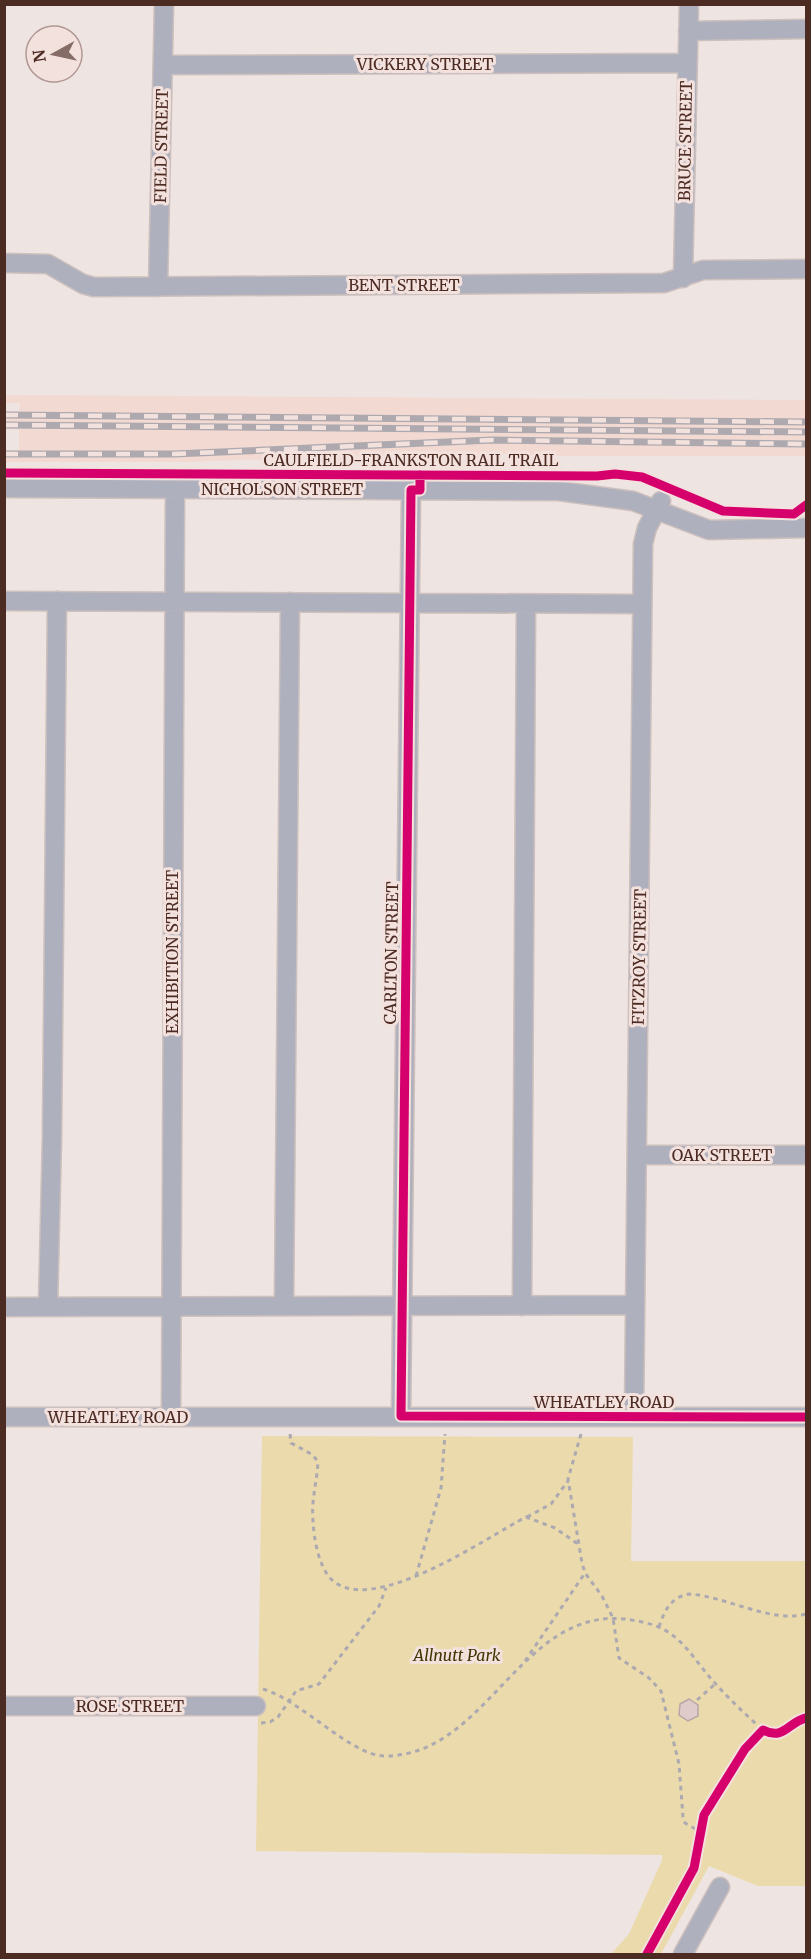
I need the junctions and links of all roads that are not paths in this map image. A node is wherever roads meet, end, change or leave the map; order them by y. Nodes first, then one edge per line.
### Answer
1 (164, 4) edge
2 (688, 4) edge
3 (807, 29) edge
4 (688, 31) junction
5 (687, 63) junction
6 (163, 65) junction
7 (4, 263) edge
8 (807, 268) edge
9 (683, 278) junction
10 (158, 287) junction
11 (4, 488) edge
12 (175, 488) junction
13 (411, 490) junction
14 (658, 506) junction
15 (807, 528) edge
16 (4, 601) edge
17 (57, 601) junction
18 (174, 602) junction
19 (290, 602) junction
20 (409, 603) junction
21 (526, 604) junction
22 (642, 604) junction
23 (637, 1155) junction
24 (807, 1155) edge
25 (635, 1305) junction
26 (48, 1306) junction
27 (171, 1306) junction
28 (284, 1306) junction
29 (402, 1306) junction
30 (522, 1306) junction
31 (4, 1307) edge
32 (171, 1416) junction
33 (402, 1416) junction
34 (4, 1417) edge
35 (634, 1417) junction
36 (807, 1417) edge
37 (4, 1706) edge
38 (257, 1706) road end
39 (720, 1887) dead end
40 (683, 1954) edge

1 - 6 street, FIELD STREET
2 - 4 street, BRUCE STREET
3 - 4 street
4 - 5 street, BRUCE STREET
5 - 6 street, VICKERY STREET
5 - 9 street, BRUCE STREET
6 - 10 street, FIELD STREET
7 - 10 street, BENT STREET
8 - 9 street, BENT STREET
9 - 10 street, BENT STREET
11 - 12 street, NICHOLSON STREET
12 - 13 street, NICHOLSON STREET
12 - 18 street, EXHIBITION STREET
13 - 14 street, NICHOLSON STREET
13 - 20 street, CARLTON STREET
14 - 15 street, NICHOLSON STREET
14 - 22 street, FITZROY STREET
16 - 17 street
17 - 18 street
17 - 26 street
18 - 19 street
18 - 27 street, EXHIBITION STREET
19 - 20 street
19 - 28 street
20 - 21 street
20 - 29 street, CARLTON STREET
21 - 22 street
21 - 30 street
22 - 23 street, FITZROY STREET
23 - 24 street, OAK STREET
23 - 25 street, FITZROY STREET
25 - 30 street
25 - 35 street, FITZROY STREET
26 - 27 street
26 - 31 street
27 - 28 street
27 - 32 street, EXHIBITION STREET
28 - 29 street
29 - 30 street
29 - 33 street, CARLTON STREET
32 - 33 street, WHEATLEY ROAD
32 - 34 street, WHEATLEY ROAD
33 - 35 street, WHEATLEY ROAD
35 - 36 street, WHEATLEY ROAD
37 - 38 street, ROSE STREET
39 - 40 street

